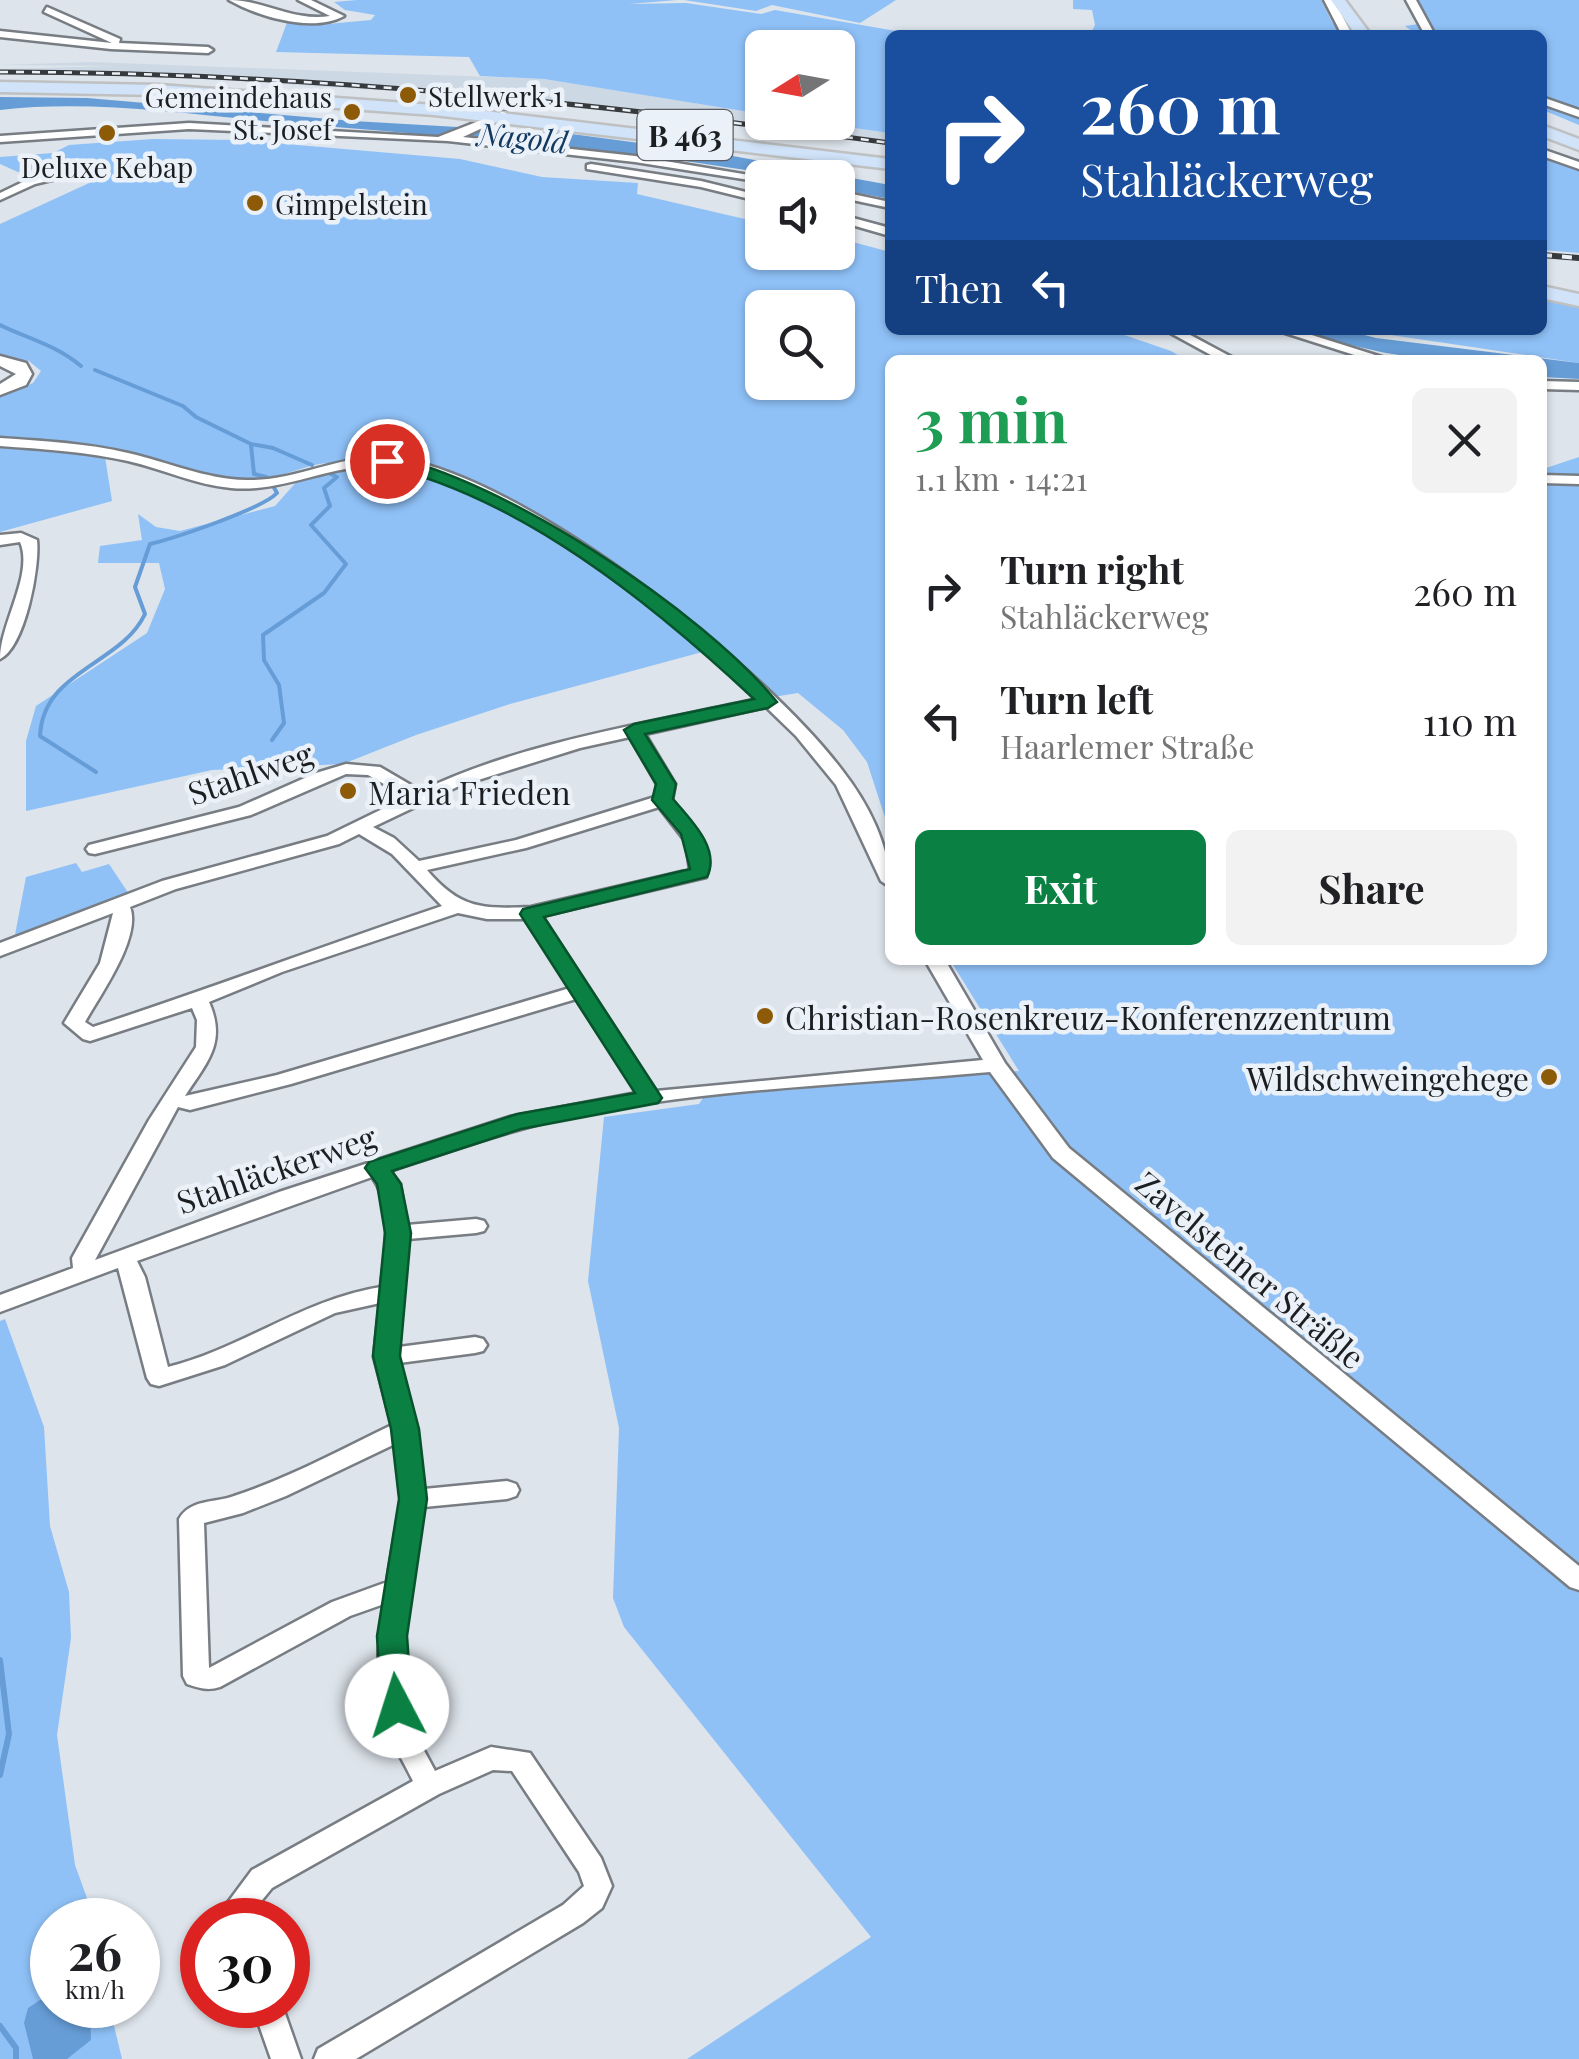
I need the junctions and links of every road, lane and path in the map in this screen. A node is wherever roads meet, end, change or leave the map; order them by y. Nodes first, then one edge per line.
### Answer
1 (234, 0) edge
2 (303, 0) edge
3 (1328, 0) edge
4 (1338, 0) edge
5 (1411, 0) edge
6 (47, 10) dead end
7 (1344, 30) edge
8 (1360, 30) edge
9 (1427, 30) edge
10 (0, 34) edge
11 (60, 41) junction
12 (208, 50) dead end
13 (0, 88) edge
14 (1547, 102) edge
15 (1579, 114) edge
16 (502, 115) junction
17 (1547, 132) edge
18 (452, 138) junction
19 (0, 139) edge
20 (472, 144) junction
21 (1579, 145) edge
22 (1547, 154) edge
23 (885, 163) edge
24 (1579, 166) edge
25 (85, 169) dead end
26 (745, 176) edge
27 (745, 195) edge
28 (0, 197) edge
29 (855, 198) edge
30 (885, 204) edge
31 (855, 223) edge
32 (885, 231) edge
33 (1547, 292) edge
34 (1579, 298) edge
35 (1182, 335) edge
36 (1299, 335) edge
37 (1220, 355) edge
38 (1367, 355) edge
39 (0, 361) edge
40 (1547, 385) edge
41 (1579, 386) edge
42 (0, 390) edge
43 (0, 442) edge
44 (1547, 480) edge
45 (1579, 480) edge
46 (0, 540) edge
47 (0, 654) edge
48 (768, 702) junction
49 (634, 730) junction
50 (420, 797) junction
51 (662, 800) junction
52 (362, 829) junction
53 (95, 849) dead end
54 (418, 866) junction
55 (885, 872) edge
56 (119, 904) junction
57 (458, 907) junction
58 (531, 914) junction
59 (0, 950) edge
60 (938, 965) edge
61 (582, 991) junction
62 (198, 999) junction
63 (996, 1065) junction
64 (650, 1098) junction
65 (174, 1100) junction
66 (377, 1168) junction
67 (476, 1226) dead end
68 (398, 1233) junction
69 (123, 1256) junction
70 (85, 1270) junction
71 (391, 1293) junction
72 (0, 1304) edge
73 (475, 1345) dead end
74 (386, 1356) junction
75 (405, 1429) junction
76 (507, 1490) dead end
77 (413, 1499) junction
78 (1579, 1580) edge
79 (399, 1588) junction
80 (428, 1786) junction
81 (247, 1898) edge
82 (275, 2028) edge
83 (286, 2059) edge
84 (328, 2059) edge

1 - 2 street
3 - 7 street
4 - 8 main road
5 - 9 street
6 - 11 street
10 - 11 street
11 - 12 street
13 - 16 main road, B 463
14 - 15 street
16 - 18 street
16 - 23 main road, B 463
17 - 21 main road
18 - 19 street
18 - 20 street
20 - 26 street
20 - 27 street
22 - 24 street
25 - 28 street
29 - 30 street
31 - 32 street
33 - 34 main road
35 - 37 street
36 - 38 street
39 - 42 street
40 - 41 street
43 - 48 street
44 - 45 street
46 - 47 street
48 - 49 street
48 - 55 street
49 - 50 street
49 - 51 street
50 - 52 street
50 - 53 street, Stahlweg
51 - 54 street
51 - 58 street
52 - 54 street
52 - 56 street
54 - 57 street
56 - 59 street
56 - 62 street
57 - 58 street
57 - 62 street
58 - 61 street
60 - 63 street, Zavelsteiner Sträßle
61 - 64 street
61 - 65 street
62 - 65 street
63 - 64 street, Stahläckerweg
63 - 78 street, Zavelsteiner Sträßle
64 - 66 street, Stahläckerweg
65 - 70 street
66 - 68 street
66 - 69 street, Stahläckerweg
67 - 68 street
68 - 71 street
69 - 70 street, Stahläckerweg
69 - 71 street
70 - 72 street, Stahläckerweg
71 - 74 street
73 - 74 street
74 - 75 street
75 - 77 street
75 - 79 street
76 - 77 street
77 - 79 street
79 - 80 street
80 - 81 street
80 - 84 street
82 - 83 street

